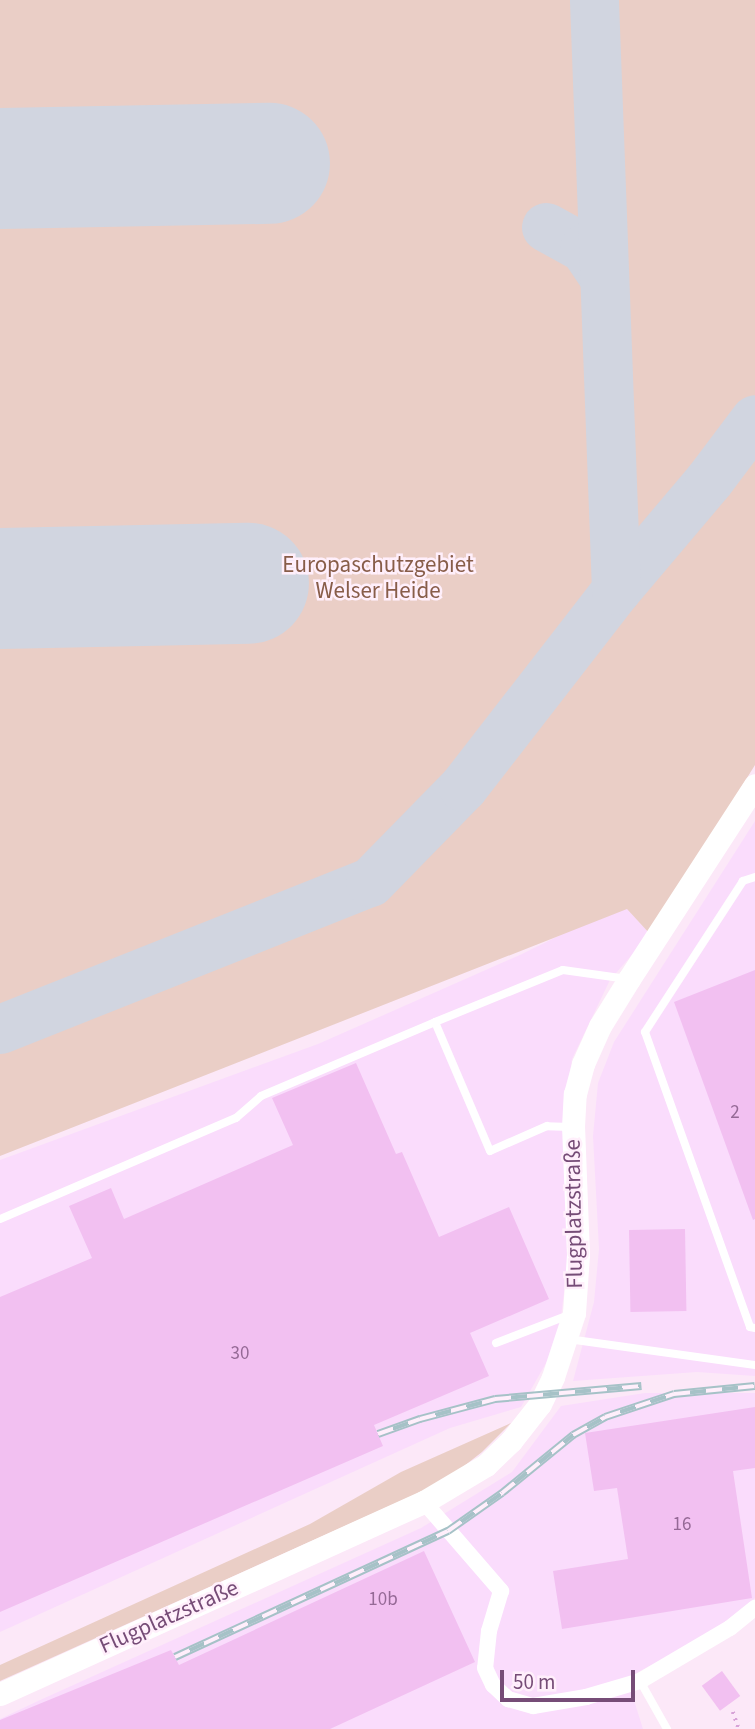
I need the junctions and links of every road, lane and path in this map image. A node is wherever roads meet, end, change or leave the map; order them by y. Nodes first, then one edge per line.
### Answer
1 (755, 785) edge
2 (755, 877) edge
3 (629, 979) junction
4 (435, 1022) junction
5 (573, 1127) junction
6 (0, 1219) edge
7 (574, 1314) junction
8 (755, 1328) edge
9 (568, 1339) junction
10 (496, 1343) dead end
11 (755, 1365) edge
12 (424, 1502) junction
13 (755, 1608) edge
14 (640, 1681) junction
15 (0, 1694) edge
16 (733, 1712) dead end
17 (667, 1729) edge
18 (739, 1729) edge

1 - 3 street, Flugplatzstraße
2 - 8 lane
3 - 4 lane
3 - 5 street, Flugplatzstraße
4 - 5 lane
4 - 6 lane
5 - 7 street, Flugplatzstraße
7 - 9 street, Flugplatzstraße
7 - 10 lane
9 - 11 lane
9 - 12 street, Flugplatzstraße
12 - 14 street
12 - 15 street, Flugplatzstraße
13 - 14 street
14 - 17 lane
16 - 18 path

